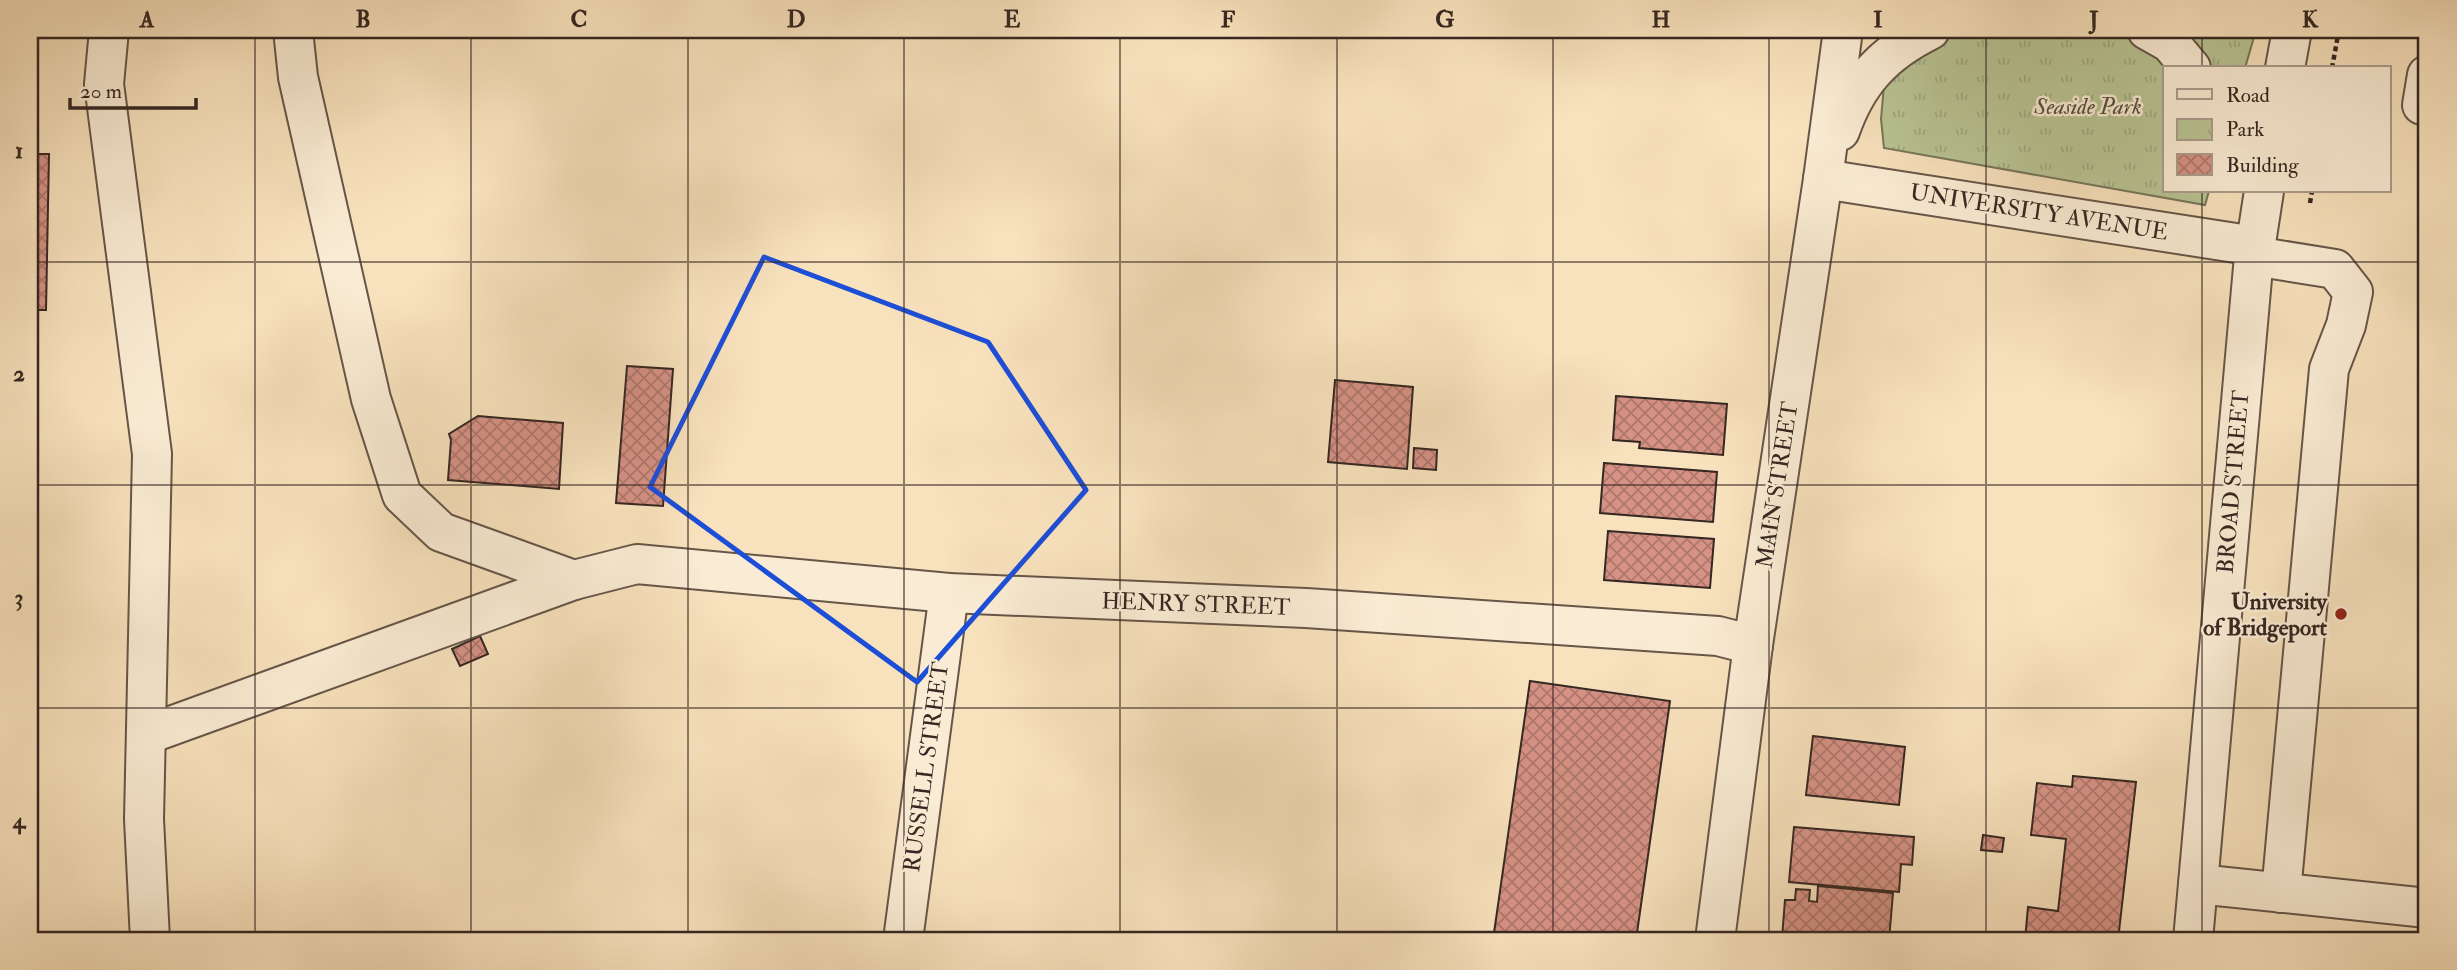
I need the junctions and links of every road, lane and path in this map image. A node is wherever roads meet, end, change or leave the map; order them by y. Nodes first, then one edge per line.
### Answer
1 (109, 30) edge
2 (293, 30) edge
3 (1843, 30) edge
4 (1930, 30) edge
5 (2147, 30) edge
6 (2292, 30) edge
7 (2339, 30) edge
8 (2189, 66) edge
9 (2285, 66) edge
10 (2332, 66) edge
11 (2427, 75) edge
12 (2427, 106) edge
13 (1823, 179) junction
14 (2244, 192) edge
15 (2264, 192) edge
16 (2312, 192) edge
17 (2309, 203) dead end
18 (2254, 251) junction
19 (574, 580) junction
20 (949, 593) junction
21 (1753, 645) junction
22 (146, 735) junction
23 (2197, 884) junction
24 (2268, 891) junction
25 (2427, 908) edge
26 (150, 940) edge
27 (903, 940) edge
28 (1714, 940) edge
29 (2193, 940) edge

1 - 22 street
2 - 19 street
3 - 13 street, MAIN STREET
4 - 13 street
5 - 8 street
6 - 9 street
7 - 10 path
11 - 12 street
13 - 18 street, UNIVERSITY AVENUE
13 - 21 street, MAIN STREET
14 - 18 street
15 - 18 street, BROAD STREET
16 - 17 path
18 - 23 street, BROAD STREET
18 - 24 street, UNIVERSITY AVENUE
19 - 20 street, HENRY STREET
19 - 22 street, HENRY STREET
20 - 21 street, HENRY STREET
20 - 27 street, RUSSELL STREET
21 - 28 street, MAIN STREET
22 - 26 street
23 - 24 street
23 - 29 street, BROAD STREET
24 - 25 street

